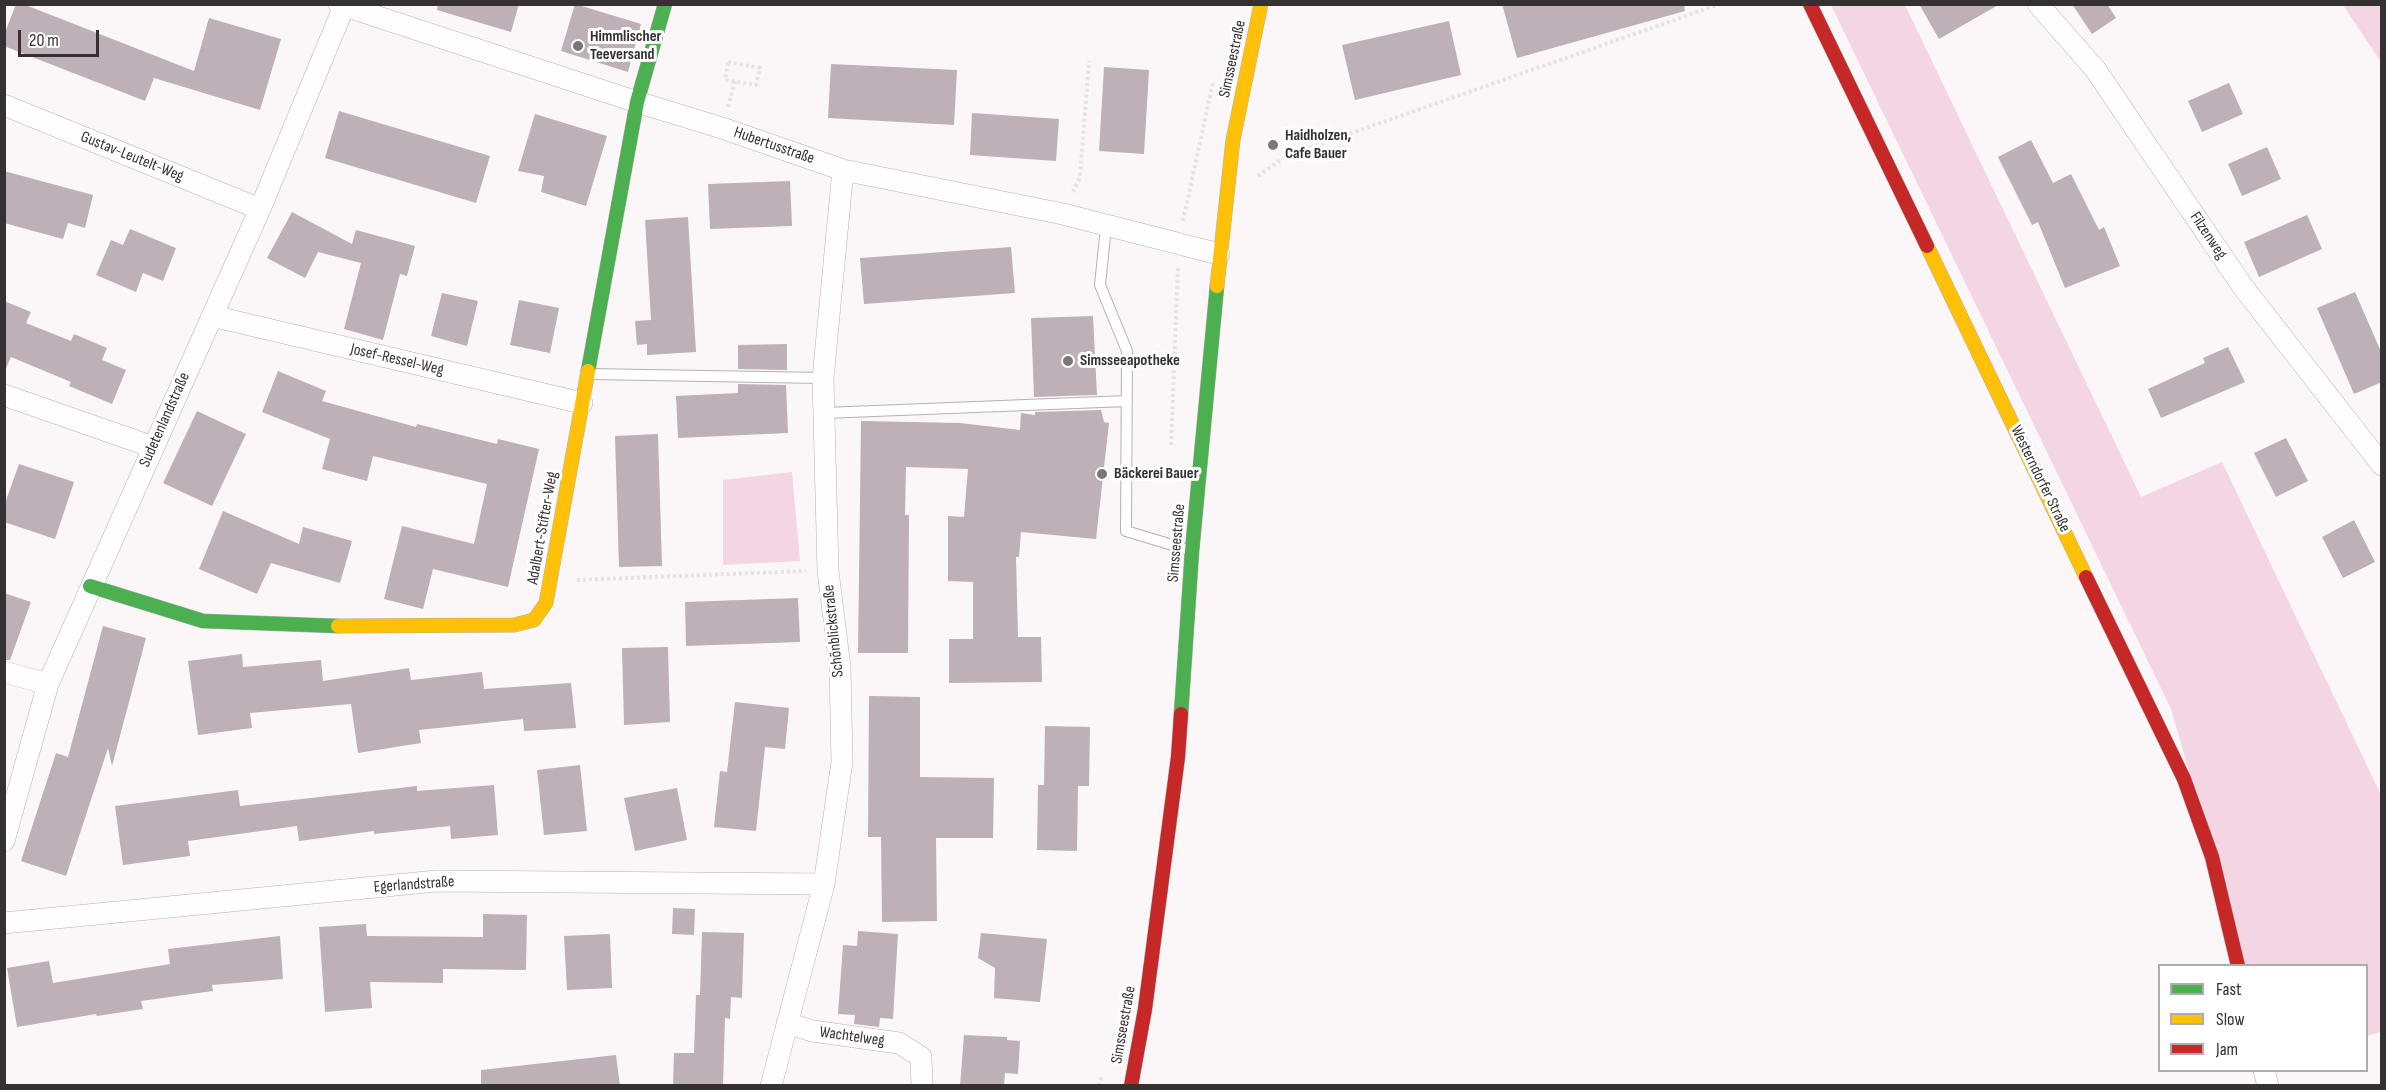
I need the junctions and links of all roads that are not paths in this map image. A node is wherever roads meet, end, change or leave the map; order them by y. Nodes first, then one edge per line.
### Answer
1 (665, 4) edge
2 (1261, 4) edge
3 (1810, 4) edge
4 (2038, 4) edge
5 (343, 5) edge
6 (637, 102) junction
7 (4, 105) edge
8 (843, 170) junction
9 (260, 209) junction
10 (1106, 227) junction
11 (1219, 254) junction
12 (212, 316) junction
13 (588, 374) junction
14 (823, 378) junction
15 (4, 395) edge
16 (1127, 401) junction
17 (582, 403) junction
18 (824, 413) junction
19 (153, 447) junction
20 (2382, 465) edge
21 (1192, 551) junction
22 (90, 586) junction
23 (4, 672) edge
24 (48, 684) junction
25 (4, 841) edge
26 (824, 884) junction
27 (4, 923) edge
28 (2238, 964) edge
29 (788, 1023) junction
30 (771, 1086) edge
31 (922, 1086) edge
32 (1131, 1086) edge

1 - 6 street, Adalbert-Stifter-Weg
2 - 11 street, Simsseestraße
3 - 28 street, Westerndorfer Straße
4 - 20 street, Filzenweg
5 - 6 street, Hubertusstraße
5 - 9 street, Sudetenlandstraße
6 - 8 street, Hubertusstraße
6 - 13 street, Adalbert-Stifter-Weg
7 - 9 street, Gustav-Leutelt-Weg
8 - 10 street, Hubertusstraße
8 - 14 street, Schönblickstraße
9 - 12 street, Sudetenlandstraße
10 - 11 street, Hubertusstraße
10 - 16 lane
11 - 21 street, Simsseestraße
12 - 17 street, Josef-Ressel-Weg
12 - 19 street, Sudetenlandstraße
13 - 14 lane
13 - 17 street, Adalbert-Stifter-Weg
14 - 18 street, Schönblickstraße
15 - 19 street
16 - 18 lane
16 - 21 lane
17 - 22 street, Adalbert-Stifter-Weg
18 - 26 street, Schönblickstraße
19 - 22 street, Sudetenlandstraße
21 - 32 street, Simsseestraße
22 - 24 street, Sudetenlandstraße
23 - 24 street
24 - 25 street, Sudetenlandstraße
26 - 27 street, Egerlandstraße
26 - 29 street, Schönblickstraße
29 - 30 street, Schönblickstraße
29 - 31 street, Wachtelweg

